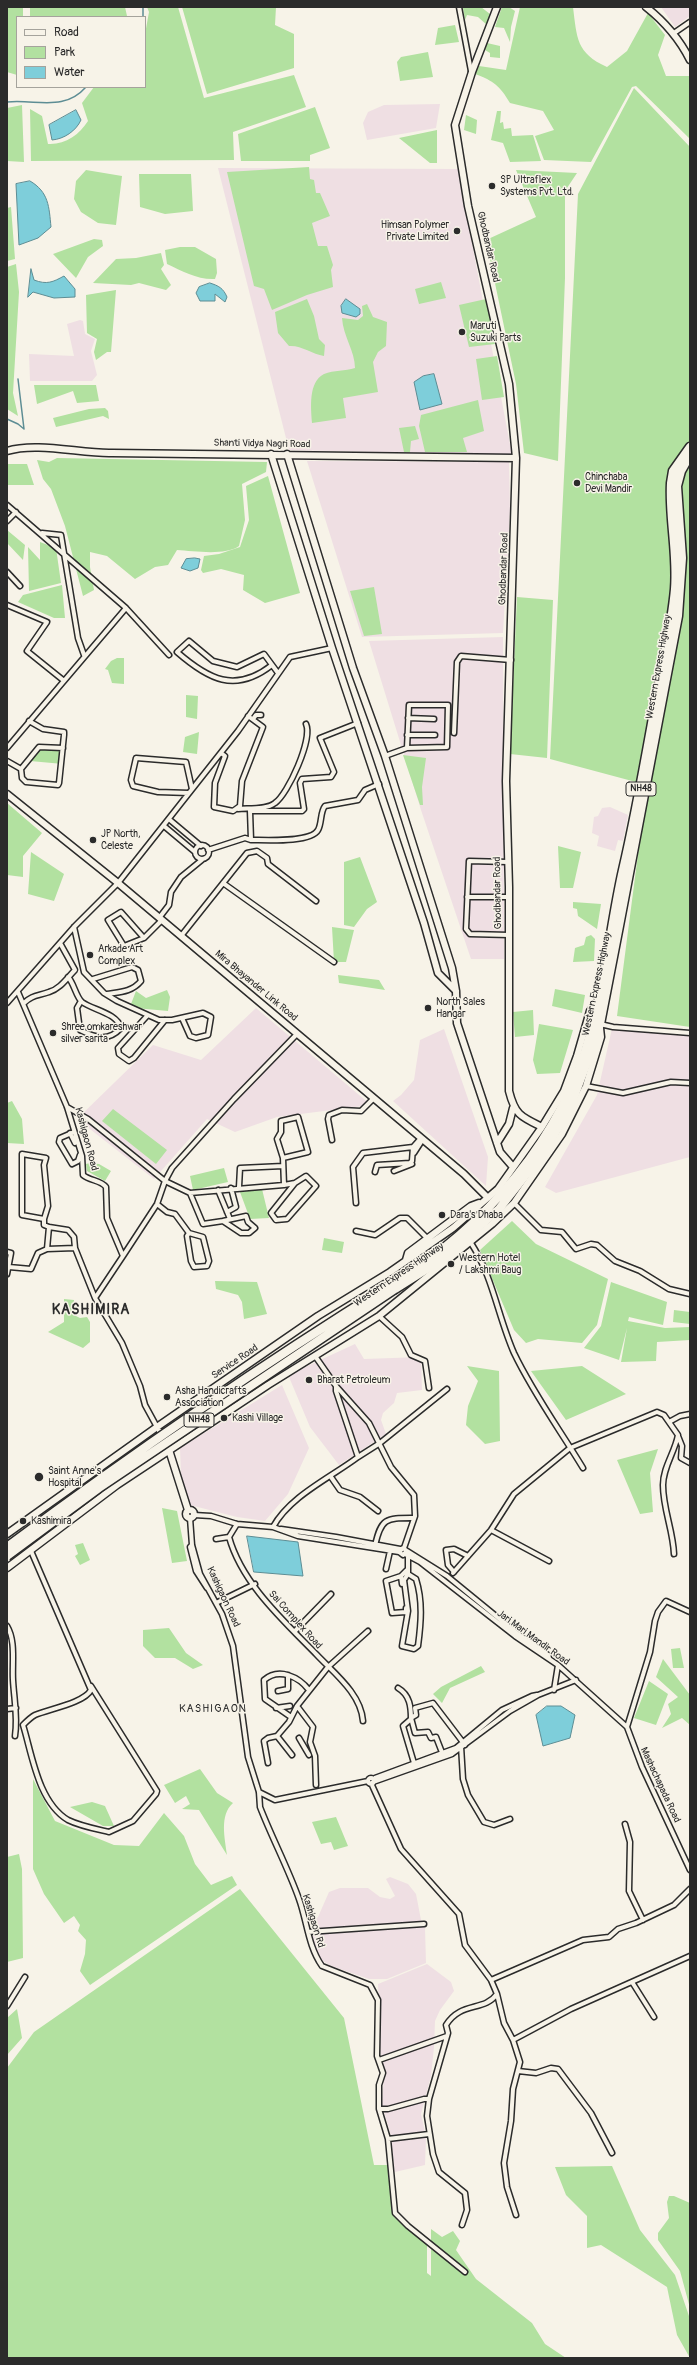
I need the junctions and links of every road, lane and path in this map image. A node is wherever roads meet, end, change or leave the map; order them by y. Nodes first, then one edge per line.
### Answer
1 (459, 7) edge
2 (497, 7) edge
3 (646, 7) edge
4 (690, 22) edge
5 (674, 33) junction
6 (690, 60) edge
7 (472, 72) junction
8 (690, 448) edge
9 (7, 451) edge
10 (271, 454) junction
11 (287, 454) junction
12 (690, 455) edge
13 (516, 458) junction
14 (7, 505) edge
15 (16, 512) junction
16 (7, 521) edge
17 (42, 533) junction
18 (65, 553) junction
19 (7, 572) edge
20 (20, 586) dead end
21 (7, 605) edge
22 (126, 608) junction
23 (332, 648) junction
24 (84, 655) junction
25 (169, 655) dead end
26 (511, 660) junction
27 (272, 664) junction
28 (278, 673) junction
29 (63, 680) junction
30 (261, 715) dead end
31 (248, 716) junction
32 (408, 718) junction
33 (253, 719) junction
34 (434, 719) dead end
35 (29, 721) junction
36 (358, 723) junction
37 (306, 724) dead end
38 (454, 733) dead end
39 (407, 735) junction
40 (435, 736) dead end
41 (7, 748) edge
42 (63, 748) junction
43 (407, 748) junction
44 (221, 753) junction
45 (385, 756) junction
46 (7, 761) edge
47 (21, 769) junction
48 (379, 784) junction
49 (192, 789) junction
50 (189, 793) junction
51 (7, 794) edge
52 (238, 809) junction
53 (170, 820) junction
54 (164, 826) junction
55 (251, 840) junction
56 (201, 846) junction
57 (208, 850) junction
58 (195, 852) junction
59 (203, 859) junction
60 (508, 862) junction
61 (223, 883) junction
62 (118, 884) junction
63 (467, 897) junction
64 (509, 897) junction
65 (316, 901) dead end
66 (160, 919) junction
67 (74, 927) junction
68 (509, 935) junction
69 (181, 936) junction
70 (144, 938) junction
71 (60, 943) junction
72 (334, 962) dead end
73 (68, 977) junction
74 (93, 979) junction
75 (604, 984) junction
76 (456, 991) junction
77 (18, 992) junction
78 (106, 994) junction
79 (81, 1001) junction
80 (598, 1002) junction
81 (7, 1003) edge
82 (24, 1003) junction
83 (147, 1016) junction
84 (182, 1018) junction
85 (165, 1020) junction
86 (600, 1024) junction
87 (690, 1033) edge
88 (297, 1034) junction
89 (690, 1083) edge
90 (586, 1086) junction
91 (374, 1098) junction
92 (67, 1107) junction
93 (513, 1108) junction
94 (542, 1127) junction
95 (72, 1133) junction
96 (422, 1139) junction
97 (332, 1140) dead end
98 (497, 1143) junction
99 (76, 1144) junction
100 (412, 1147) junction
101 (283, 1158) junction
102 (284, 1166) junction
103 (514, 1167) junction
104 (394, 1171) dead end
105 (375, 1172) dead end
106 (165, 1181) junction
107 (295, 1183) junction
108 (284, 1185) junction
109 (231, 1188) junction
110 (239, 1188) junction
111 (218, 1190) junction
112 (190, 1193) junction
113 (488, 1198) junction
114 (356, 1203) dead end
115 (514, 1203) junction
116 (157, 1204) junction
117 (227, 1212) junction
118 (44, 1219) junction
119 (230, 1219) junction
120 (224, 1221) junction
121 (49, 1227) junction
122 (356, 1231) dead end
123 (189, 1233) junction
124 (430, 1241) junction
125 (471, 1243) junction
126 (75, 1248) junction
127 (47, 1249) junction
128 (7, 1252) edge
129 (123, 1256) junction
130 (9, 1267) junction
131 (390, 1272) junction
132 (7, 1274) edge
133 (399, 1286) junction
134 (690, 1294) edge
135 (95, 1298) junction
136 (378, 1316) junction
137 (315, 1356) junction
138 (336, 1386) junction
139 (429, 1388) dead end
140 (447, 1389) dead end
141 (690, 1414) edge
142 (669, 1422) junction
143 (157, 1427) junction
144 (678, 1435) junction
145 (380, 1443) junction
146 (570, 1448) junction
147 (169, 1450) junction
148 (358, 1457) junction
149 (690, 1463) edge
150 (583, 1468) dead end
151 (331, 1477) junction
152 (378, 1511) dead end
153 (192, 1516) junction
154 (414, 1518) junction
155 (237, 1524) junction
156 (273, 1527) junction
157 (491, 1530) junction
158 (7, 1534) edge
159 (229, 1537) junction
160 (216, 1539) dead end
161 (7, 1546) edge
162 (374, 1546) junction
163 (390, 1550) junction
164 (31, 1551) junction
165 (404, 1552) junction
166 (674, 1554) dead end
167 (7, 1556) edge
168 (468, 1556) junction
169 (549, 1562) dead end
170 (7, 1568) edge
171 (386, 1569) dead end
172 (407, 1572) junction
173 (453, 1573) junction
174 (401, 1576) junction
175 (448, 1579) junction
176 (254, 1584) junction
177 (331, 1594) dead end
178 (216, 1603) junction
179 (690, 1612) edge
180 (7, 1626) edge
181 (295, 1631) junction
182 (368, 1631) dead end
183 (558, 1665) junction
184 (328, 1667) junction
185 (288, 1675) junction
186 (576, 1680) junction
187 (91, 1686) junction
188 (398, 1688) dead end
189 (309, 1690) junction
190 (554, 1690) junction
191 (278, 1691) dead end
192 (290, 1706) dead end
193 (297, 1706) junction
194 (16, 1708) junction
195 (275, 1708) junction
196 (7, 1709) edge
197 (291, 1717) junction
198 (363, 1721) dead end
199 (627, 1727) junction
200 (16, 1736) dead end
201 (277, 1736) junction
202 (299, 1738) dead end
203 (463, 1745) junction
204 (314, 1750) junction
205 (292, 1755) dead end
206 (443, 1755) junction
207 (268, 1763) dead end
208 (414, 1764) junction
209 (371, 1781) junction
210 (316, 1785) dead end
211 (259, 1792) junction
212 (260, 1802) joint
213 (510, 1819) dead end
214 (625, 1824) dead end
215 (690, 1870) edge
216 (690, 1889) edge
217 (643, 1920) junction
218 (424, 1924) dead end
219 (308, 1932) junction
220 (690, 1956) edge
221 (25, 1977) dead end
222 (491, 1980) junction
223 (632, 1982) junction
224 (497, 1994) junction
225 (7, 2006) edge
226 (654, 2017) dead end
227 (447, 2036) junction
228 (513, 2040) junction
229 (379, 2060) junction
230 (518, 2071) junction
231 (429, 2099) junction
232 (379, 2109) junction
233 (429, 2134) junction
234 (388, 2138) junction
235 (612, 2153) dead end
236 (516, 2215) dead end
237 (462, 2225) dead end
238 (466, 2272) dead end

1 - 7 street
2 - 7 street, Ghodbandar Road
3 - 5 street
4 - 5 street
5 - 6 street
7 - 13 street, Ghodbandar Road
8 - 75 highway, Western Express Highway / NH48
9 - 10 street, Shanti Vidya Nagri Road
10 - 11 street, Shanti Vidya Nagri Road
10 - 23 street
11 - 13 street, Shanti Vidya Nagri Road
11 - 45 street
12 - 75 highway, Western Express Highway / NH48
13 - 26 street, Ghodbandar Road
14 - 15 street
15 - 16 street
15 - 17 street
17 - 18 street
17 - 18 street
18 - 22 street
18 - 24 street
19 - 20 street
21 - 29 street
22 - 24 street
22 - 25 street
23 - 28 street
23 - 36 street
24 - 29 street
26 - 38 street
26 - 60 street, Ghodbandar Road
27 - 27 street
27 - 28 street
28 - 31 street
29 - 35 street
30 - 33 street
31 - 33 street
31 - 44 street
32 - 34 street
32 - 39 street
32 - 43 street
33 - 52 street
35 - 41 street
35 - 42 street
36 - 48 street
36 - 55 street
37 - 52 street
39 - 40 street
39 - 43 street
42 - 47 street
42 - 47 street
43 - 45 street
44 - 49 street
44 - 52 street
45 - 76 street
46 - 47 street
48 - 55 street
48 - 76 street
49 - 50 street
49 - 50 street
50 - 53 street
51 - 62 street, Mira Bhayander Link Road
53 - 54 street
53 - 56 street
54 - 58 street
54 - 62 street
55 - 57 street
56 - 57 street
56 - 58 street
57 - 59 street
58 - 59 street
59 - 66 street
60 - 63 street
60 - 64 street, Ghodbandar Road
61 - 65 street
61 - 69 street
61 - 72 street
62 - 66 street, Mira Bhayander Link Road
62 - 67 street
63 - 64 street
63 - 68 street
64 - 68 street, Ghodbandar Road
66 - 69 street, Mira Bhayander Link Road
66 - 70 street
67 - 71 street
67 - 74 street
68 - 93 street, Ghodbandar Road
69 - 88 street, Mira Bhayander Link Road
70 - 70 street
71 - 73 street
71 - 77 street
73 - 79 street
73 - 82 street
74 - 78 street
74 - 78 street
75 - 80 highway, Western Express Highway / NH48
75 - 86 highway, Western Express Highway / NH48
76 - 98 street
77 - 81 street
77 - 82 street, Kashigaon Road
78 - 83 street
79 - 79 street
80 - 94 street, Service Road
80 - 133 highway, Western Express Highway / NH48
82 - 92 street, Kashigaon Road
83 - 85 street
83 - 85 street
84 - 84 street
84 - 85 street
86 - 87 street
86 - 90 street
86 - 133 highway, Western Express Highway / NH48
88 - 91 street, Mira Bhayander Link Road
88 - 106 street
89 - 90 street
90 - 115 street
91 - 96 street, Mira Bhayander Link Road
91 - 97 street
92 - 95 street, Kashigaon Road
92 - 106 street
93 - 94 street
93 - 98 street
94 - 103 street, Service Road
95 - 99 street, Kashigaon Road
95 - 99 street
96 - 100 street
96 - 104 street
96 - 113 street, Mira Bhayander Link Road
98 - 103 street
99 - 129 street, Kashigaon Road
100 - 105 street
100 - 114 street
101 - 101 street
101 - 102 street
102 - 108 street
102 - 110 street
103 - 113 street, Service Road
106 - 112 street
106 - 116 street
107 - 107 street
107 - 108 street
108 - 110 street
109 - 110 street
109 - 111 street
109 - 117 street
111 - 112 street
111 - 117 street
112 - 120 street
113 - 124 street, Service Road
115 - 125 street
115 - 134 street
116 - 123 street
116 - 129 street
117 - 119 street
118 - 118 street
118 - 121 street
119 - 120 street
119 - 120 street
121 - 126 street
121 - 127 street
122 - 124 street
123 - 123 street
124 - 131 street, Service Road
125 - 133 street
125 - 146 street
126 - 127 street
126 - 135 street
127 - 130 street
128 - 130 street
129 - 135 street
130 - 132 street
131 - 133 street
131 - 143 street, Service Road
133 - 136 street
133 - 161 highway, Western Express Highway / NH48, bridge
133 - 167 highway, Western Express Highway / NH48, bridge
135 - 143 street
136 - 137 street
136 - 139 street
137 - 138 street
137 - 147 street
138 - 145 street
138 - 148 street
140 - 145 street
141 - 142 street
142 - 144 street
142 - 146 street
143 - 147 street
143 - 158 street, Service Road
144 - 149 street
144 - 166 street
145 - 148 street
145 - 154 street
146 - 150 street
146 - 157 street
147 - 153 street
147 - 164 street
148 - 151 street
151 - 152 street
151 - 156 street
153 - 155 street, Jari Mari Mandir Road
153 - 178 street, Kashigaon Road
154 - 162 street
154 - 165 street
155 - 156 street, Jari Mari Mandir Road
155 - 159 street
156 - 162 street, Jari Mari Mandir Road
157 - 168 street
157 - 169 street
159 - 160 street
159 - 176 street, Sai Complex Road
162 - 163 street, Jari Mari Mandir Road
162 - 165 street
163 - 165 street, Jari Mari Mandir Road
163 - 171 street
164 - 170 street
164 - 187 street
165 - 172 street
165 - 175 street, Jari Mari Mandir Road
168 - 173 street
168 - 173 street
172 - 172 street
172 - 174 street
173 - 175 street
174 - 174 street
175 - 183 street, Jari Mari Mandir Road
176 - 178 street
176 - 181 street, Sai Complex Road
177 - 181 street
178 - 211 street, Kashigaon Road
179 - 199 street
180 - 194 street
181 - 184 street, Sai Complex Road
182 - 184 street
183 - 186 street, Jari Mari Mandir Road
183 - 190 street
184 - 189 street
184 - 198 street, Sai Complex Road
185 - 189 street
185 - 191 street
185 - 195 street
186 - 190 street
186 - 199 street, Jari Mari Mandir Road
187 - 187 street
188 - 208 street
189 - 193 street
190 - 203 street
192 - 195 street
193 - 197 street
193 - 204 street
194 - 196 street
194 - 200 street
195 - 197 street
197 - 201 street
199 - 215 street, Mashachapada Road
201 - 205 street
201 - 207 street
202 - 204 street
203 - 206 street
203 - 206 street
203 - 213 street
204 - 210 street
206 - 208 street
208 - 209 street
209 - 211 street
209 - 222 street
211 - 212 street, Kashigaon Road
212 - 219 street, Kashigaon Rd
214 - 217 street
216 - 217 street
217 - 222 street
218 - 219 street
219 - 229 street, Kashigaon Rd
220 - 223 street
221 - 225 street
222 - 224 street
223 - 226 street
223 - 228 street
224 - 227 street
224 - 228 street
227 - 229 street
227 - 231 street
228 - 230 street
229 - 232 street
230 - 235 street
230 - 236 street
231 - 232 street
231 - 233 street
232 - 234 street
233 - 234 street
233 - 237 street
234 - 238 street

